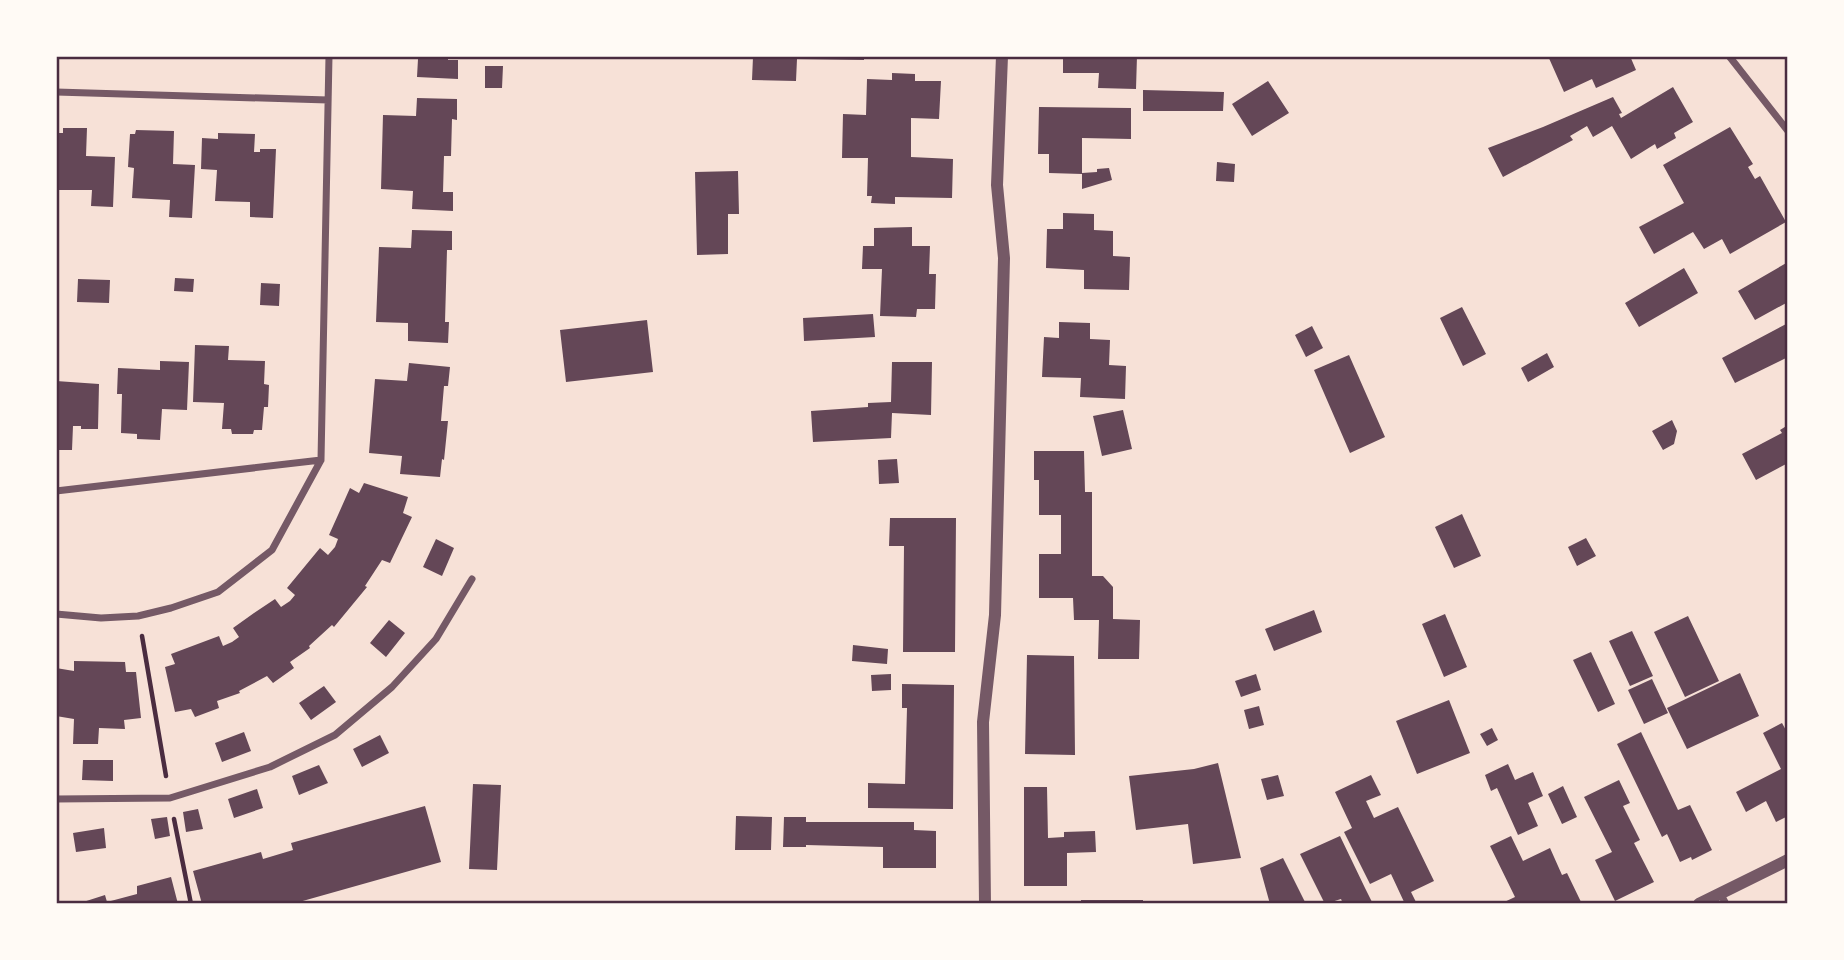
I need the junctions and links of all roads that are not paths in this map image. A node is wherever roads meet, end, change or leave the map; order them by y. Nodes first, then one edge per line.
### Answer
1 (329, 56) edge
2 (1002, 56) edge
3 (1729, 56) edge
4 (56, 92) edge
5 (328, 100) junction
6 (1788, 131) edge
7 (321, 460) junction
8 (56, 491) edge
9 (472, 579) dead end
10 (56, 614) edge
11 (56, 799) edge
12 (1788, 860) edge
13 (1723, 898) edge
14 (985, 904) edge
15 (1699, 904) edge

1 - 5 street
2 - 14 street
3 - 6 street
4 - 5 street
5 - 7 street
7 - 8 street
7 - 10 street
9 - 11 street
12 - 13 street
13 - 15 street

